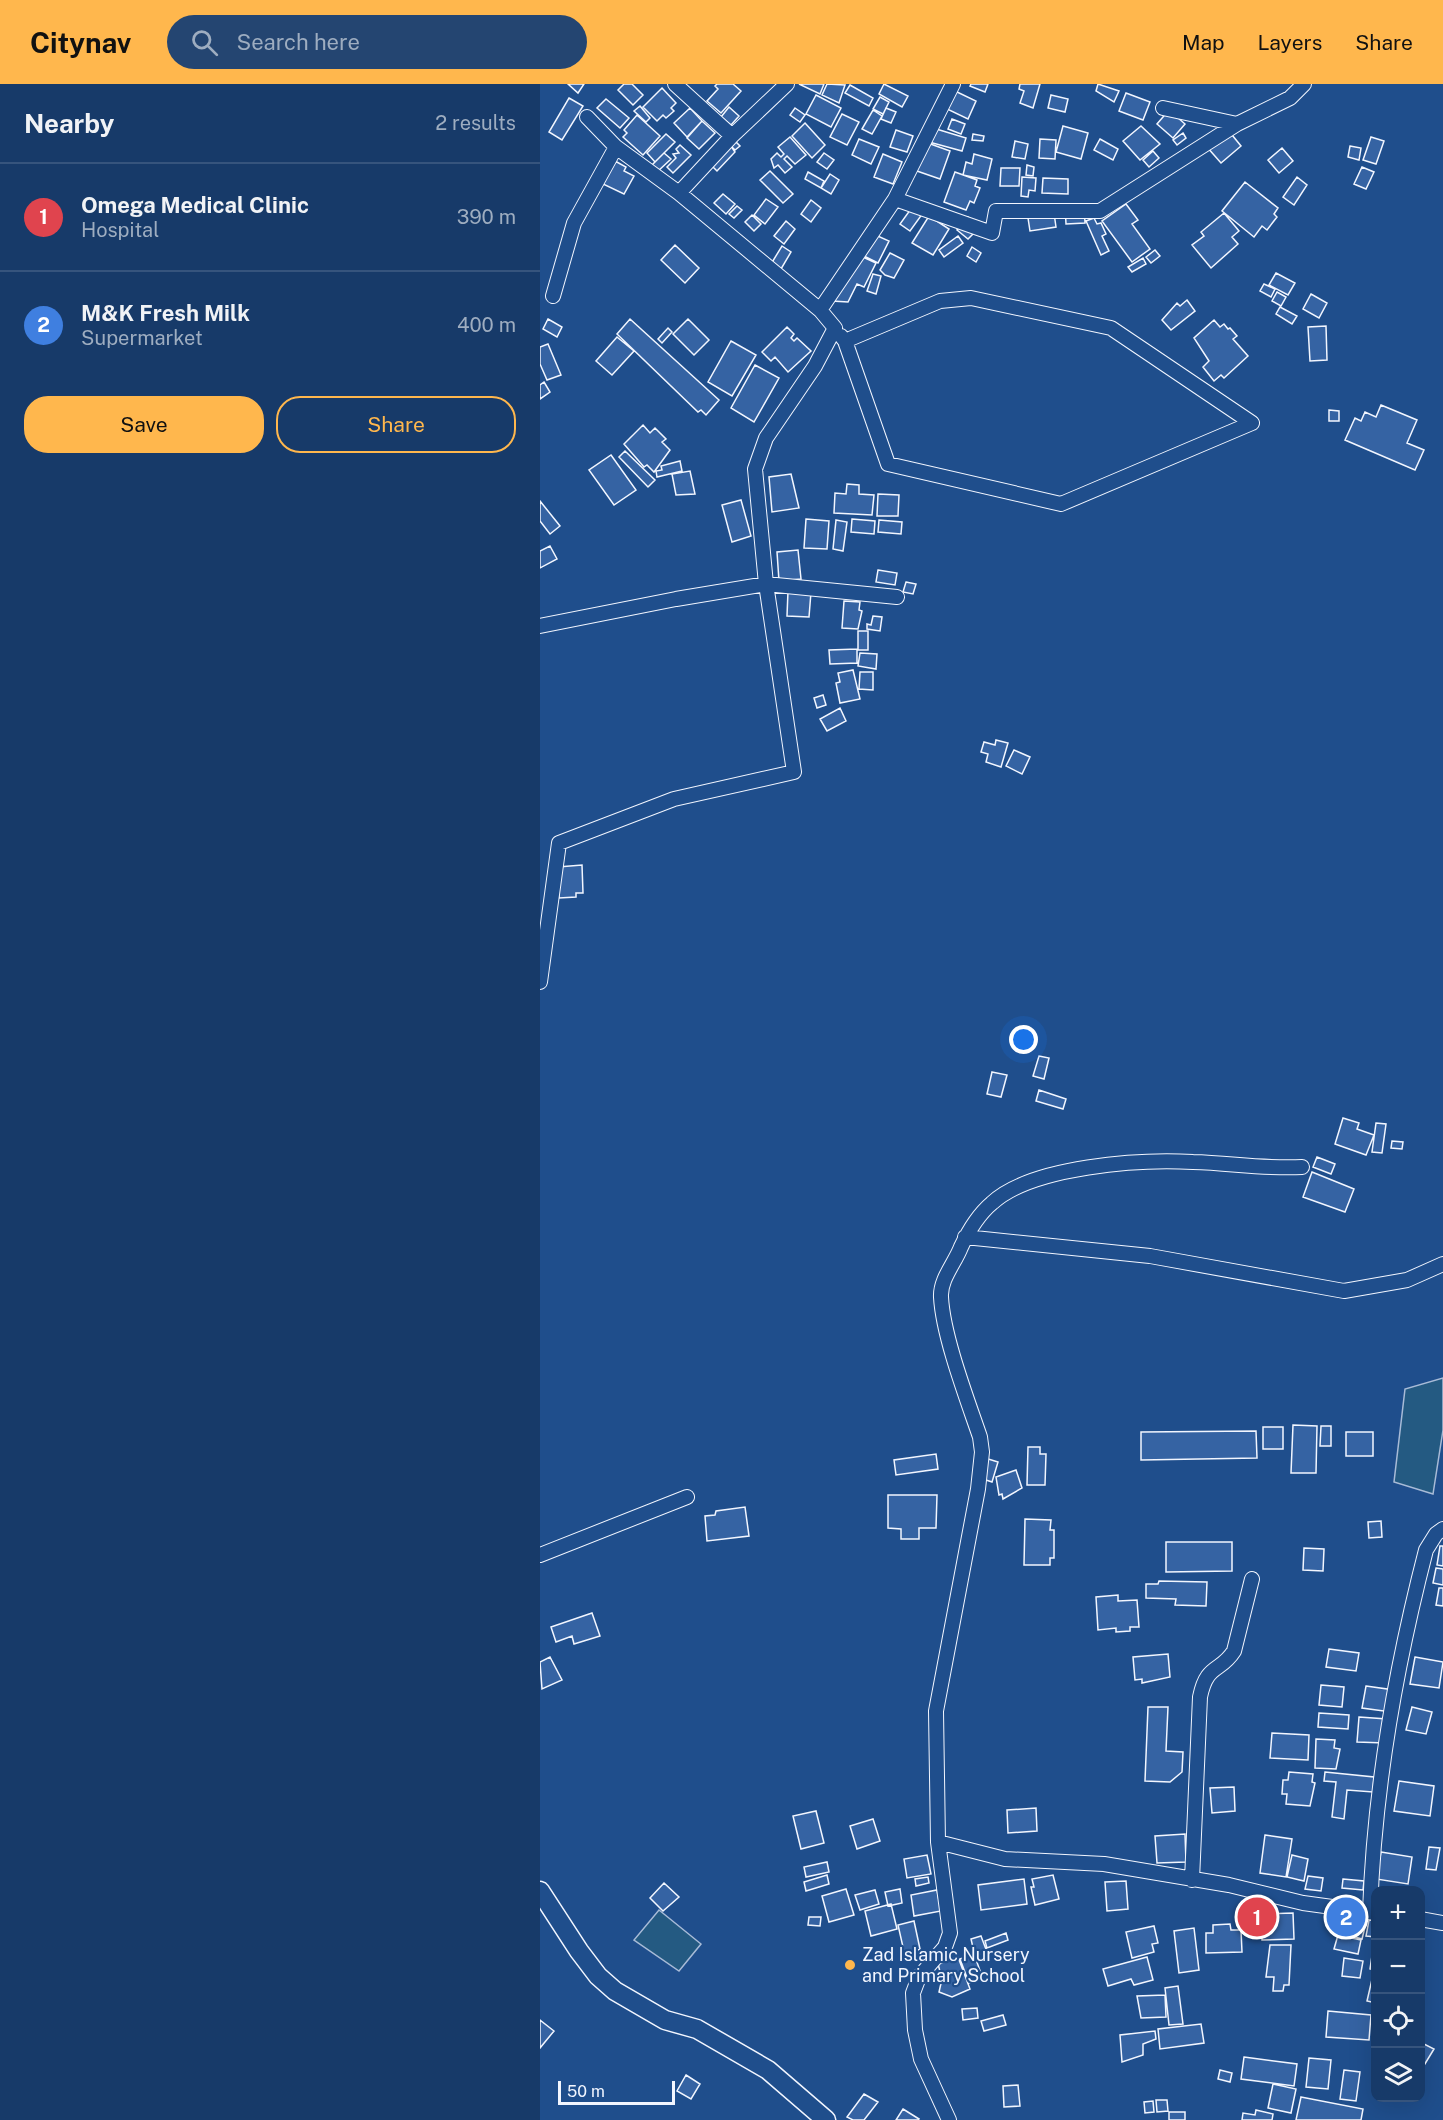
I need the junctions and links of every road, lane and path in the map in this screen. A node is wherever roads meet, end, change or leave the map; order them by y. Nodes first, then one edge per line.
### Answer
1 (675, 84) edge
2 (787, 84) edge
3 (953, 84) edge
4 (1304, 84) edge
5 (1163, 108) dead end
6 (587, 117) dead end
7 (1237, 124) junction
8 (732, 136) junction
9 (616, 147) junction
10 (679, 193) junction
11 (895, 199) junction
12 (553, 296) dead end
13 (820, 310) junction
14 (835, 328) junction
15 (845, 341) junction
16 (766, 584) junction
17 (897, 597) dead end
18 (540, 626) edge
19 (540, 982) edge
20 (1302, 1167) dead end
21 (965, 1237) junction
22 (1443, 1264) edge
23 (687, 1497) dead end
24 (1443, 1528) edge
25 (540, 1555) edge
26 (1252, 1579) dead end
27 (938, 1842) junction
28 (1192, 1880) junction
29 (1373, 1886) edge
30 (540, 1891) edge
31 (1371, 1912) edge
32 (1425, 1920) edge
33 (1443, 1923) edge
34 (826, 2120) edge
35 (949, 2120) edge

1 - 8 street
2 - 8 street
3 - 11 street
4 - 7 street
5 - 7 street
6 - 9 street
7 - 11 street
8 - 10 street
9 - 10 street
9 - 12 street
10 - 13 street
11 - 13 street
13 - 14 street
14 - 15 street
14 - 16 street
15 - 15 street
16 - 17 street
16 - 18 street
16 - 19 street
20 - 21 street
21 - 22 street
21 - 27 street
23 - 25 street
24 - 29 street
26 - 28 street
27 - 28 street
27 - 35 street
28 - 31 street
30 - 34 street
32 - 33 street

